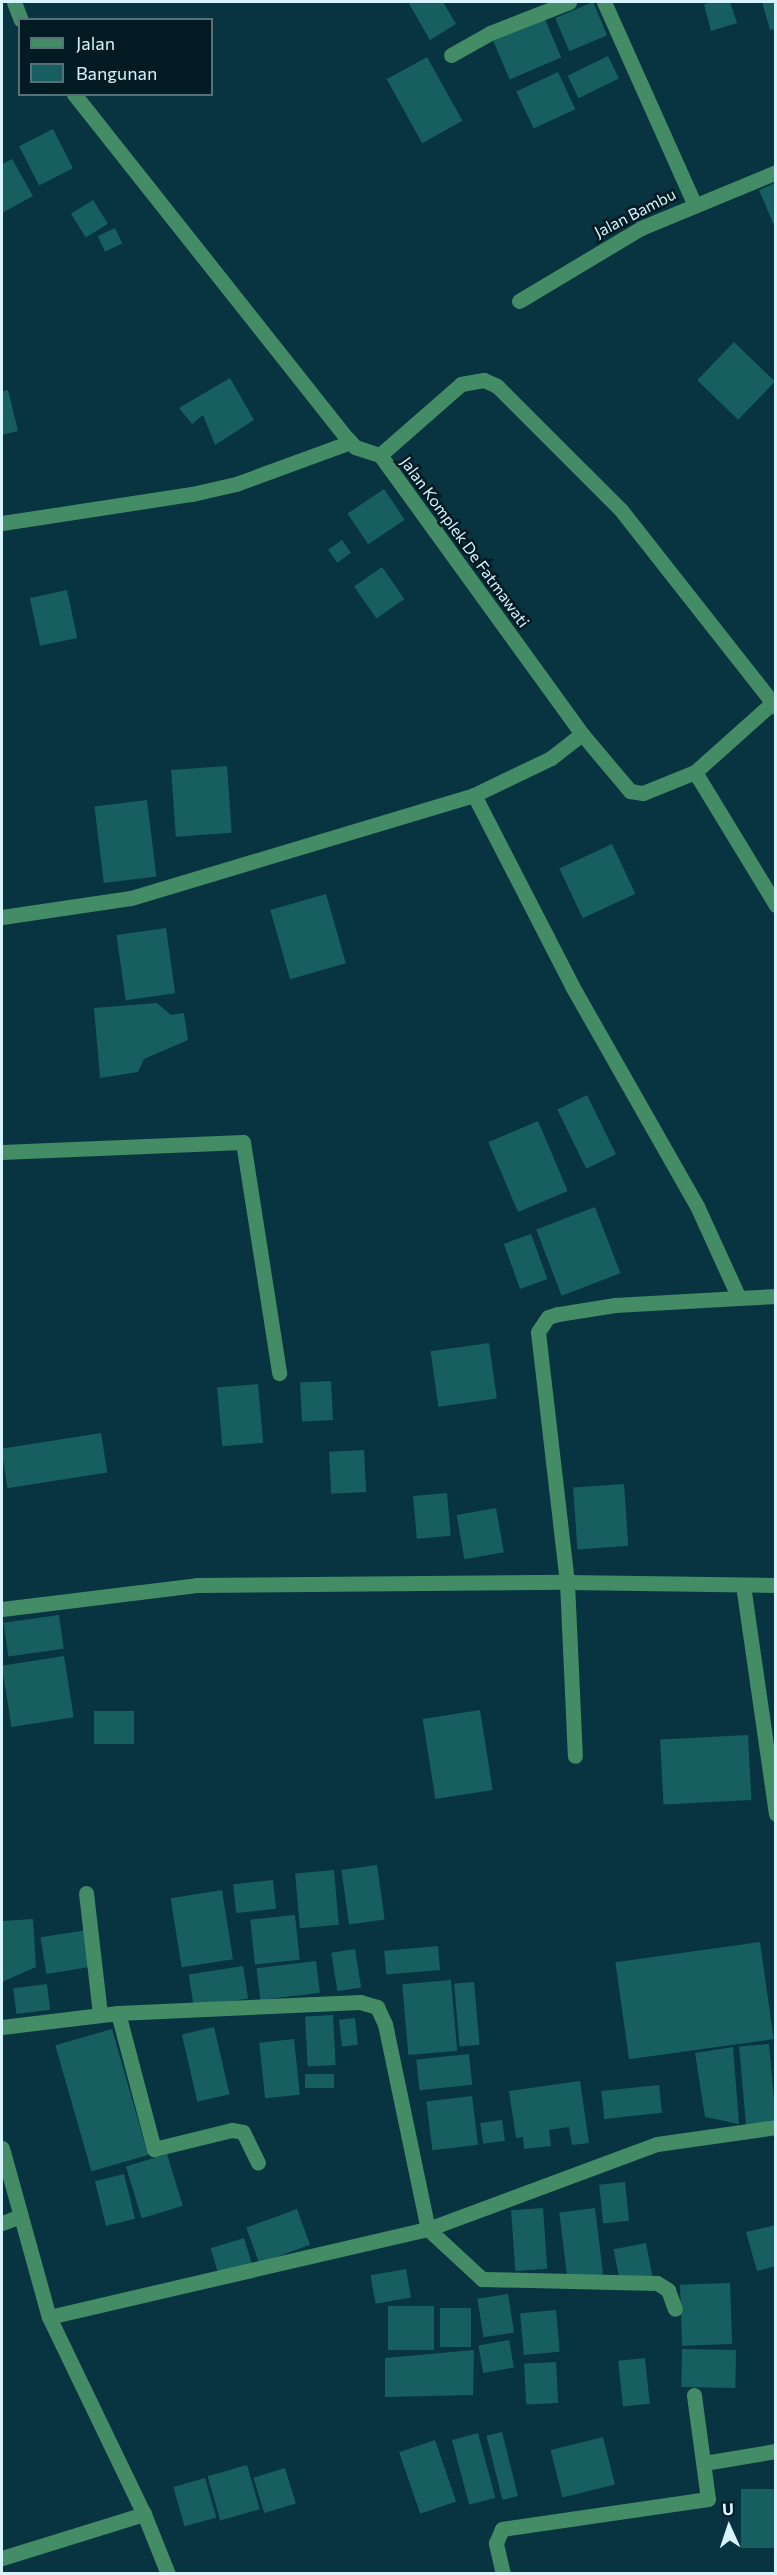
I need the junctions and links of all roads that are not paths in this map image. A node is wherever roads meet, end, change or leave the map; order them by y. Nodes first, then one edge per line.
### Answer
1 (14, 2) edge
2 (569, 2) edge
3 (604, 2) edge
4 (20, 18) edge
5 (451, 55) dead end
6 (76, 96) edge
7 (776, 172) edge
8 (694, 203) junction
9 (519, 301) dead end
10 (351, 442) junction
11 (380, 455) junction
12 (2, 522) edge
13 (773, 705) edge
14 (582, 734) junction
15 (695, 772) junction
16 (474, 795) junction
17 (776, 904) edge
18 (2, 917) edge
19 (2, 1152) edge
20 (776, 1296) edge
21 (739, 1298) junction
22 (279, 1373) dead end
23 (567, 1582) junction
24 (742, 1585) junction
25 (776, 1585) edge
26 (2, 1609) edge
27 (575, 1756) dead end
28 (776, 1814) edge
29 (86, 1893) dead end
30 (118, 2013) junction
31 (100, 2014) junction
32 (2, 2027) edge
33 (776, 2127) edge
34 (2, 2148) edge
35 (258, 2163) dead end
36 (20, 2216) junction
37 (2, 2223) edge
38 (428, 2229) junction
39 (675, 2309) dead end
40 (49, 2317) junction
41 (694, 2395) dead end
42 (776, 2451) edge
43 (704, 2463) junction
44 (144, 2514) junction
45 (2, 2558) edge
46 (168, 2574) edge
47 (503, 2574) edge

1 - 4 street
2 - 5 street
3 - 8 street
6 - 10 street, Jalan Komplek De Fatmawati
7 - 8 street, Jalan Bambu
8 - 9 street, Jalan Bambu
10 - 11 street, Jalan Komplek De Fatmawati
10 - 12 street
11 - 13 street
11 - 14 street, Jalan Komplek De Fatmawati
13 - 15 street
14 - 15 street, Jalan Komplek De Fatmawati
14 - 16 street
15 - 17 street
16 - 18 street
16 - 21 street
19 - 22 street
20 - 21 street
21 - 23 street
23 - 24 street
23 - 26 street
23 - 27 street
24 - 25 street
24 - 28 street
29 - 31 street
30 - 31 street
30 - 35 street
30 - 38 street
31 - 32 street
33 - 38 street
34 - 36 street
36 - 37 street
36 - 40 street
38 - 39 street
38 - 40 street
40 - 44 street
41 - 43 street
42 - 43 street
43 - 47 street
44 - 45 street
44 - 46 street

